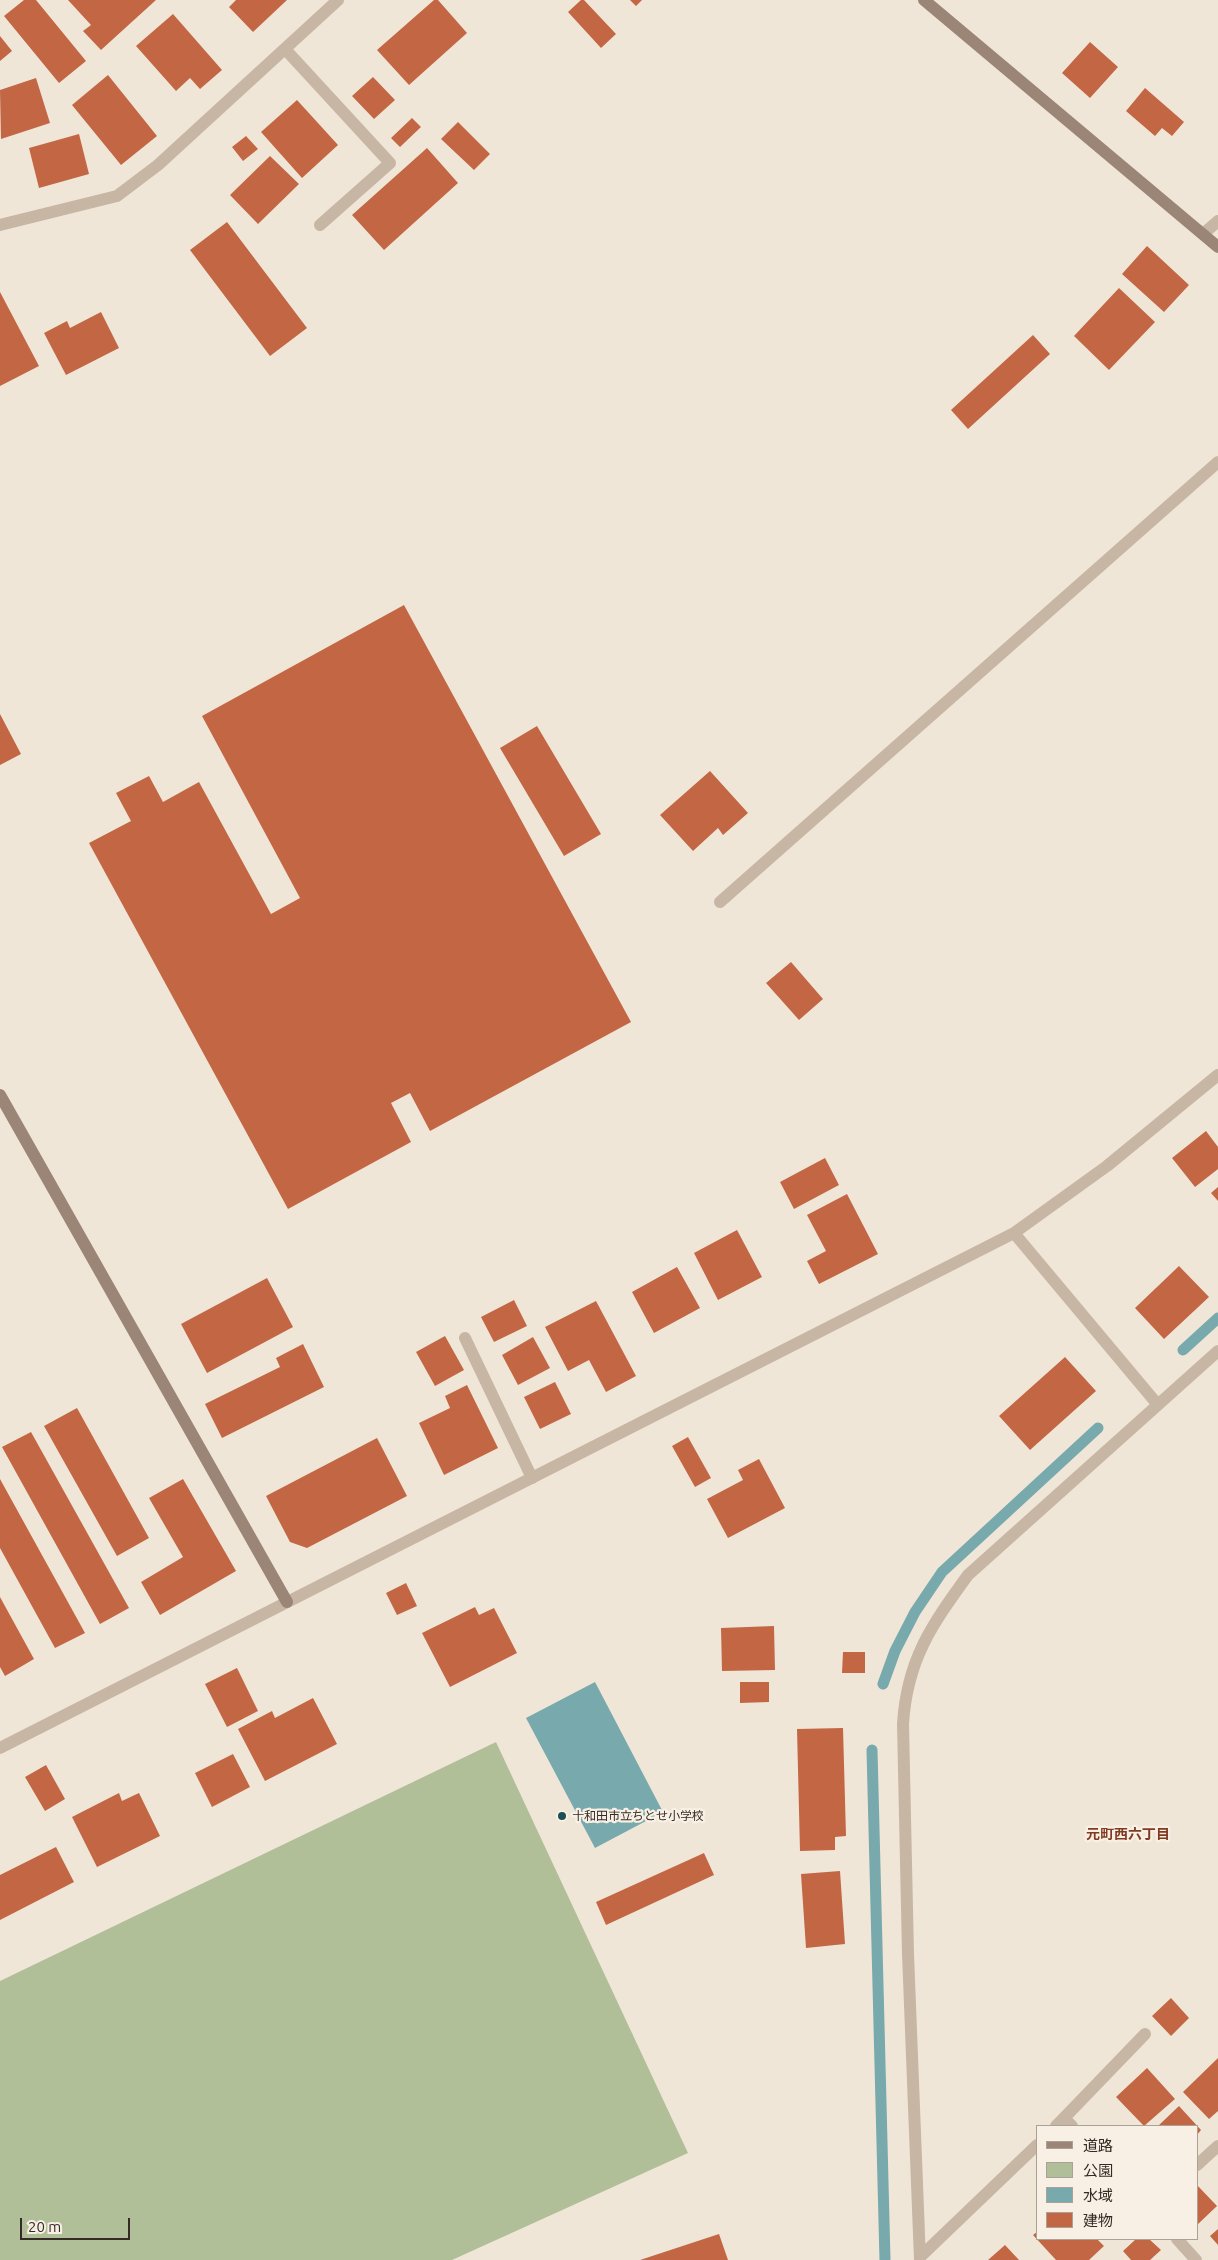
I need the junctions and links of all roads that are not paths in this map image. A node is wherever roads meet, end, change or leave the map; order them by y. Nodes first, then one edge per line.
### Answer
1 (338, 0) edge
2 (924, 0) edge
3 (284, 49) junction
4 (1218, 222) edge
5 (0, 225) edge
6 (320, 225) dead end
7 (1203, 234) junction
8 (1218, 247) edge
9 (1218, 462) edge
10 (720, 902) dead end
11 (1218, 1075) edge
12 (0, 1095) edge
13 (1014, 1233) junction
14 (465, 1338) dead end
15 (1218, 1351) edge
16 (1158, 1405) junction
17 (532, 1478) junction
18 (287, 1602) junction
19 (0, 1748) edge
20 (1145, 2034) dead end
21 (1064, 2124) edge
22 (1036, 2145) edge
23 (1218, 2146) edge
24 (1198, 2164) edge
25 (1178, 2240) edge
26 (920, 2258) edge
27 (1196, 2260) edge

1 - 3 street
2 - 7 street
3 - 5 street
3 - 6 street
4 - 7 street
7 - 8 street
9 - 10 street
11 - 13 street
12 - 18 street
13 - 16 street
13 - 17 street
14 - 17 street
15 - 16 street
16 - 26 street
17 - 18 street
18 - 19 street
20 - 21 street
22 - 26 street
23 - 24 street
25 - 27 street

